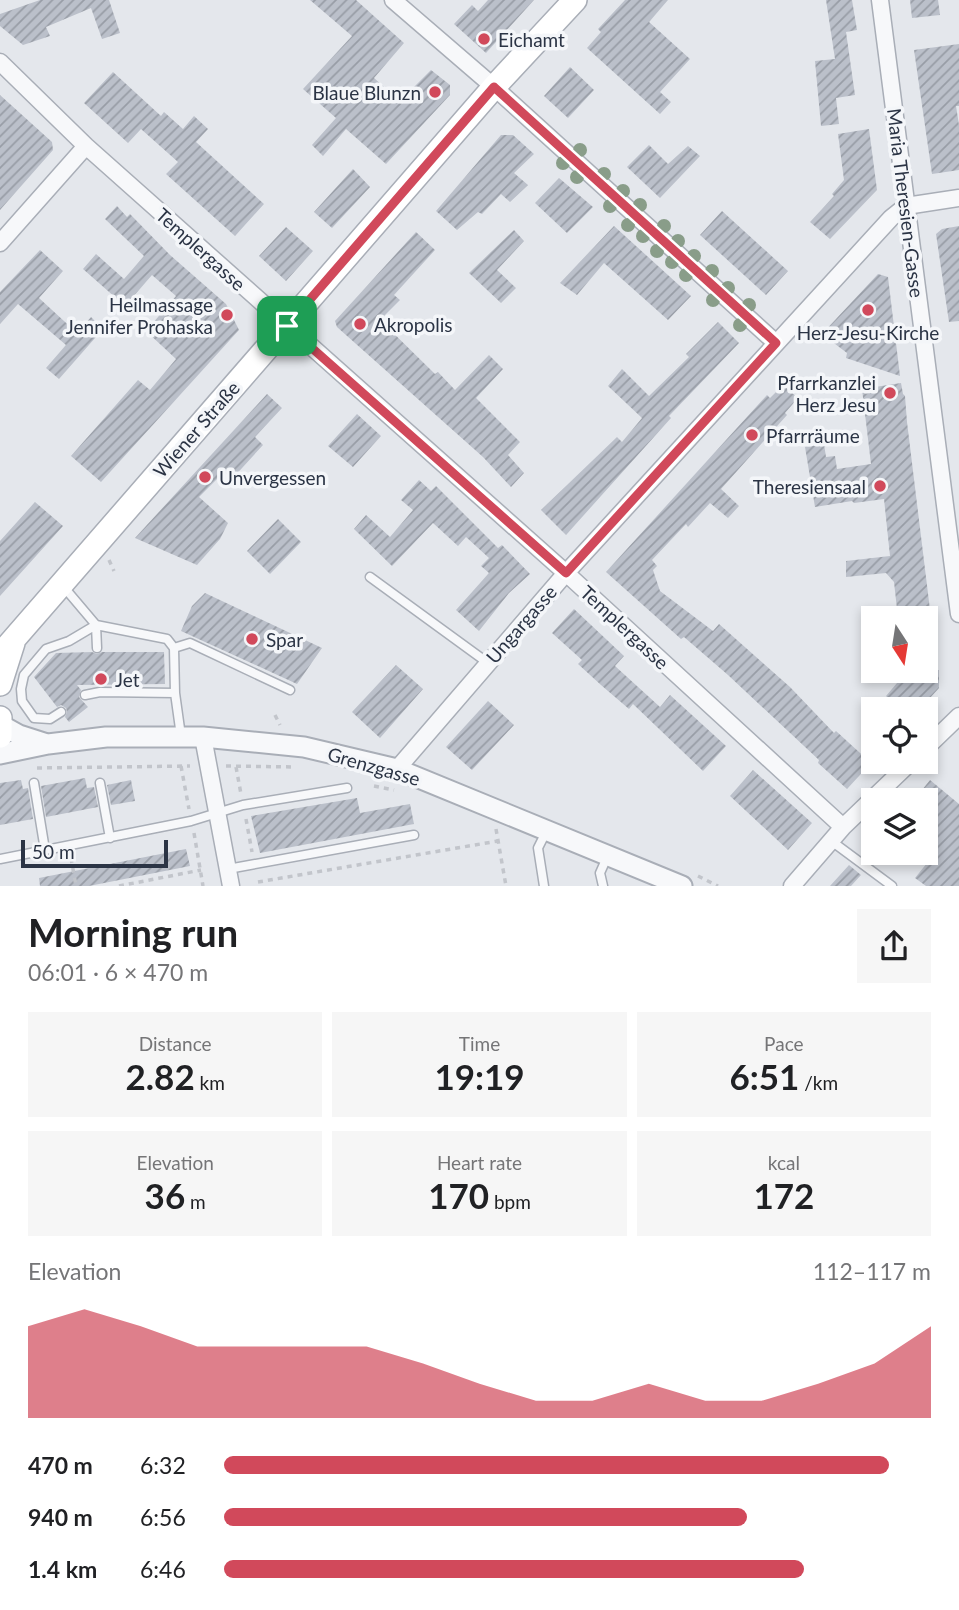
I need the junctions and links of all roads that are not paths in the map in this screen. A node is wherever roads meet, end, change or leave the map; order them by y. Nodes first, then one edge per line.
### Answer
1 (393, 0) edge
2 (575, 0) edge
3 (880, 0) edge
4 (0, 62) edge
5 (494, 87) junction
6 (86, 146) junction
7 (959, 198) edge
8 (906, 206) junction
9 (0, 243) edge
10 (287, 326) junction
11 (776, 343) junction
12 (566, 573) junction
13 (370, 577) dead end
14 (61, 584) junction
15 (959, 614) edge
16 (96, 625) junction
17 (7, 647) edge
18 (97, 648) dead end
19 (174, 648) junction
20 (488, 663) junction
21 (0, 684) edge
22 (290, 690) dead end
23 (175, 693) junction
24 (85, 695) dead end
25 (61, 712) dead end
26 (959, 716) edge
27 (0, 727) edge
28 (181, 736) junction
29 (938, 736) edge
30 (203, 737) junction
31 (48, 744) junction
32 (0, 754) edge
33 (397, 769) junction
34 (898, 774) edge
35 (34, 783) dead end
36 (100, 783) dead end
37 (347, 788) dead end
38 (218, 815) junction
39 (843, 827) junction
40 (547, 830) junction
41 (414, 835) dead end
42 (110, 838) junction
43 (830, 841) junction
44 (46, 850) junction
45 (608, 855) junction
46 (0, 859) edge
47 (230, 877) edge
48 (544, 886) edge
49 (603, 886) edge
50 (682, 886) edge
51 (792, 886) edge
52 (892, 886) edge

1 - 5 street
2 - 5 main road, Wiener Straße
3 - 8 street, Maria Theresien-Gasse
4 - 6 street, Templergasse
5 - 10 main road, Wiener Straße
5 - 11 street
6 - 9 street
6 - 10 street, Templergasse
7 - 8 street
8 - 11 street, Ungargasse
8 - 15 street, Maria Theresien-Gasse
10 - 12 street, Templergasse
10 - 14 main road, Wiener Straße
11 - 12 street, Ungargasse
12 - 20 street, Ungargasse
12 - 39 street, Templergasse
13 - 20 lane
14 - 16 lane
14 - 17 main road, Wiener Straße
16 - 18 lane
16 - 19 lane
16 - 25 lane
17 - 21 main road, Wiener Straße
19 - 22 lane
19 - 23 lane
20 - 33 street, Ungargasse
23 - 24 lane
23 - 28 lane
26 - 29 street
27 - 31 street, Grenzgasse
28 - 30 street, Grenzgasse
28 - 31 street, Grenzgasse
30 - 33 street, Grenzgasse
30 - 38 street
31 - 32 street, Grenzgasse
33 - 40 street, Grenzgasse
34 - 39 street
35 - 44 lane
36 - 42 lane
37 - 38 lane
38 - 42 lane
38 - 47 street
39 - 43 street
40 - 45 street, Grenzgasse
40 - 48 lane
41 - 47 lane
42 - 44 lane
43 - 51 street
43 - 52 lane
44 - 46 lane
45 - 49 lane
45 - 50 street, Grenzgasse

